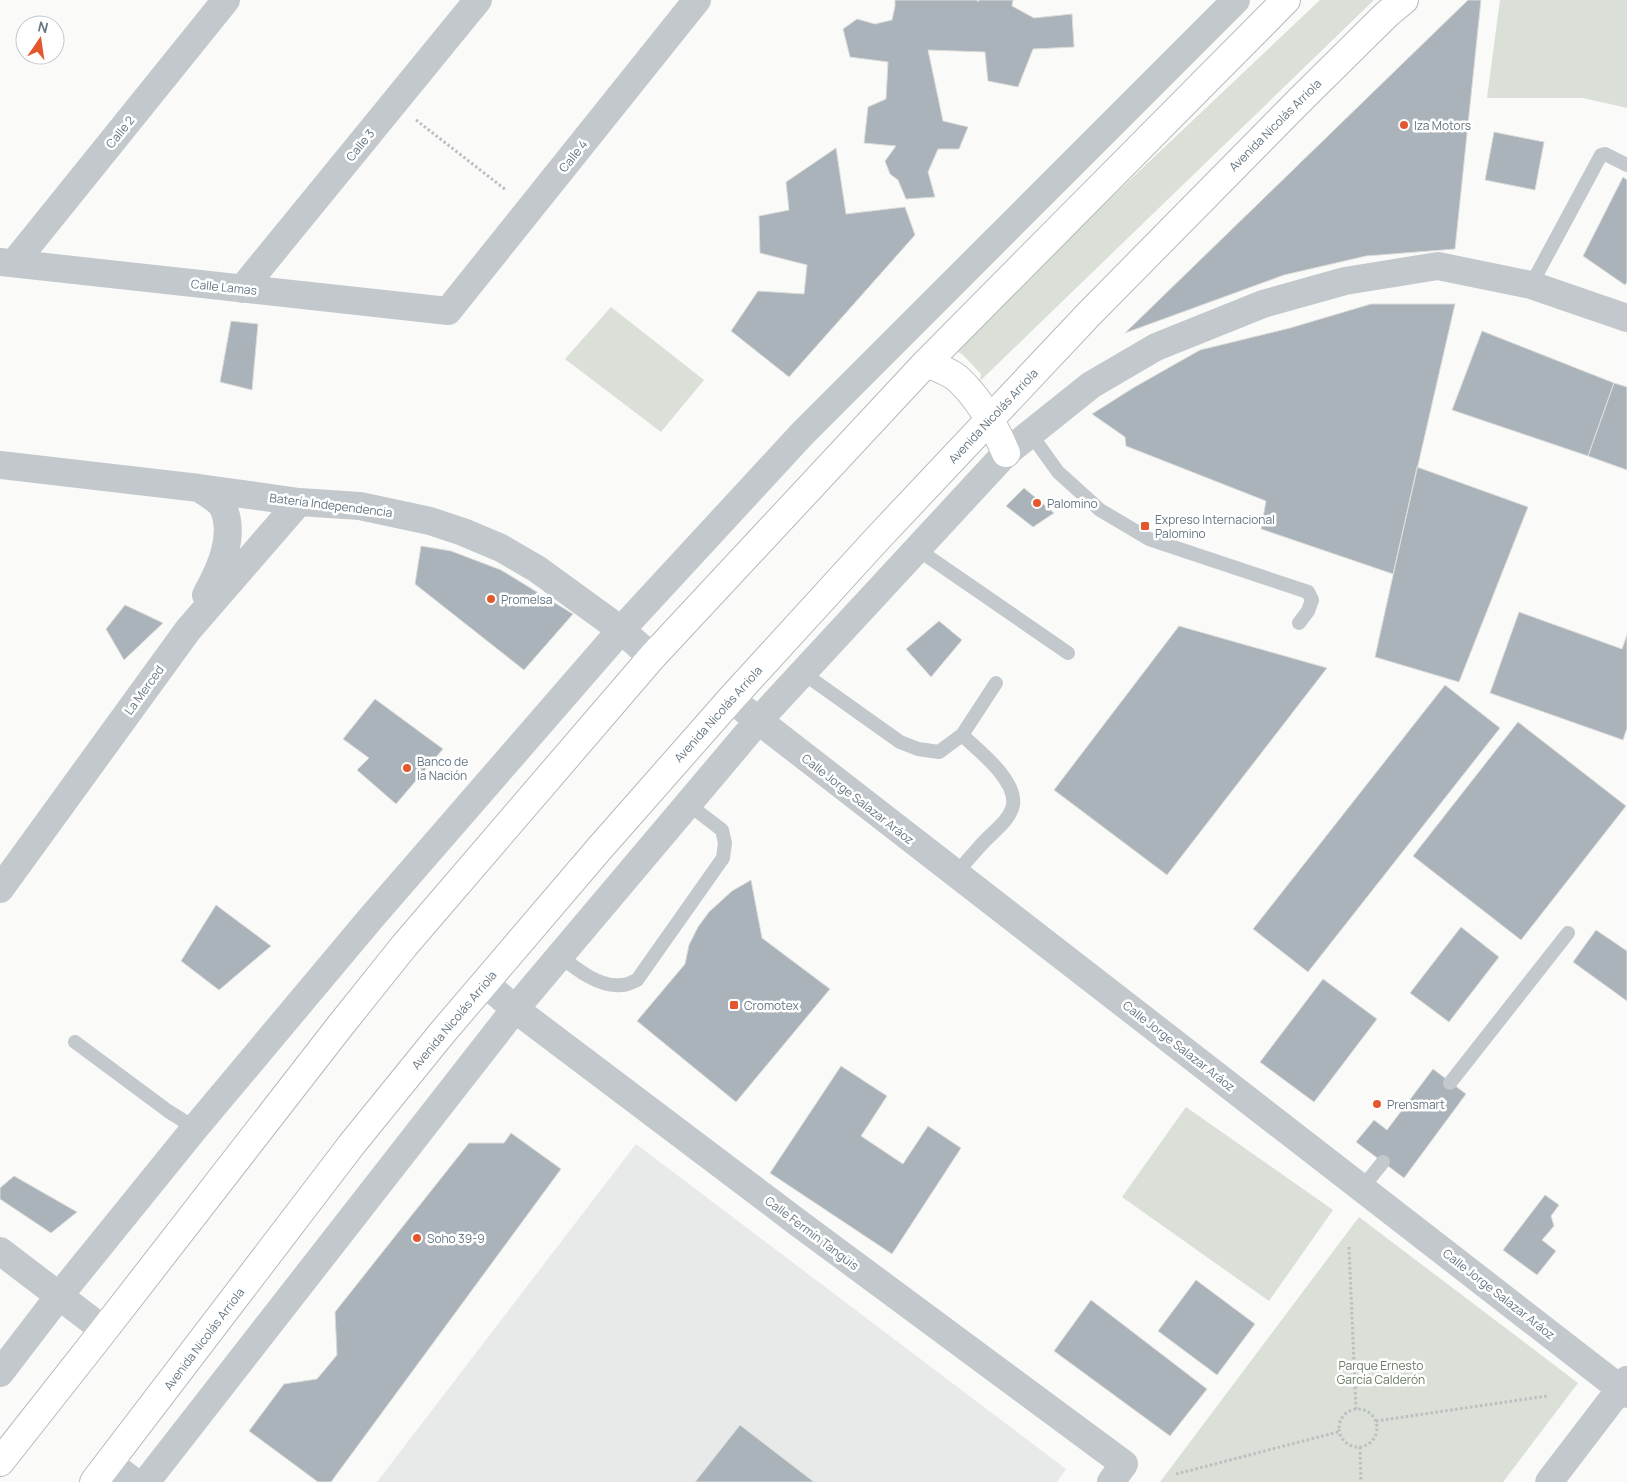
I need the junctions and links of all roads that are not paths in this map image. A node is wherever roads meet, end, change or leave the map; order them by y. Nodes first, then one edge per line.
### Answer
1 (226, 0) edge
2 (478, 0) edge
3 (697, 0) edge
4 (1236, 0) edge
5 (1286, 0) edge
6 (1404, 0) edge
7 (1627, 165) edge
8 (7, 263) edge
9 (1532, 285) junction
10 (242, 289) junction
11 (448, 311) joint
12 (1627, 318) edge
13 (926, 363) junction
14 (989, 420) junction
15 (1030, 434) junction
16 (1006, 453) junction
17 (0, 465) edge
18 (199, 488) junction
19 (299, 502) junction
20 (917, 549) junction
21 (1299, 623) dead end
22 (188, 630) junction
23 (621, 630) junction
24 (1068, 653) dead end
25 (652, 657) junction
26 (803, 673) junction
27 (996, 683) dead end
28 (731, 699) junction
29 (758, 721) junction
30 (962, 735) junction
31 (688, 804) junction
32 (956, 874) junction
33 (0, 889) edge
34 (1568, 933) dead end
35 (560, 956) junction
36 (485, 983) junction
37 (515, 1009) junction
38 (75, 1042) dead end
39 (1450, 1082) dead end
40 (195, 1128) junction
41 (1384, 1162) dead end
42 (1362, 1188) junction
43 (0, 1251) edge
44 (59, 1296) junction
45 (104, 1330) junction
46 (0, 1373) edge
47 (1625, 1387) edge
48 (0, 1462) edge
49 (102, 1472) edge
50 (134, 1482) edge
51 (146, 1482) edge
52 (1110, 1482) edge
53 (1549, 1482) edge

1 - 8 street, Calle 2
2 - 10 street, Calle 3
3 - 11 street, Calle 4
4 - 23 street
5 - 13 main road
6 - 14 main road, Avenida Nicolás Arriola
7 - 9 lane
8 - 10 street, Calle Lamas
9 - 12 street
9 - 15 street
10 - 11 street, Calle Lamas
13 - 14 main road
13 - 25 main road
14 - 16 main road
14 - 28 main road, Avenida Nicolás Arriola
15 - 16 street
15 - 21 lane
16 - 20 street
17 - 18 street, Batería Independencia
18 - 19 street, Batería Independencia
18 - 22 street
19 - 22 street, La Merced
19 - 23 street, Batería Independencia
20 - 24 lane
20 - 26 street
22 - 33 street, La Merced
23 - 25 street, Batería Independencia
23 - 40 street
25 - 45 main road
26 - 29 street
26 - 30 lane
27 - 30 lane
28 - 29 street, Calle Jorge Salazar Aráoz
28 - 36 main road, Avenida Nicolás Arriola
29 - 31 street
29 - 32 street, Calle Jorge Salazar Aráoz
30 - 32 lane
31 - 35 street
31 - 35 lane
32 - 42 street, Calle Jorge Salazar Aráoz
34 - 39 lane
35 - 37 street
36 - 37 street, Calle Fermín Tangüis
36 - 49 main road, Avenida Nicolás Arriola
37 - 51 street
37 - 52 street, Calle Fermín Tangüis
38 - 40 lane
40 - 44 street
41 - 42 lane
42 - 47 street, Calle Jorge Salazar Aráoz
43 - 44 street
44 - 45 street
44 - 46 street
45 - 48 main road
47 - 53 street
49 - 50 street

